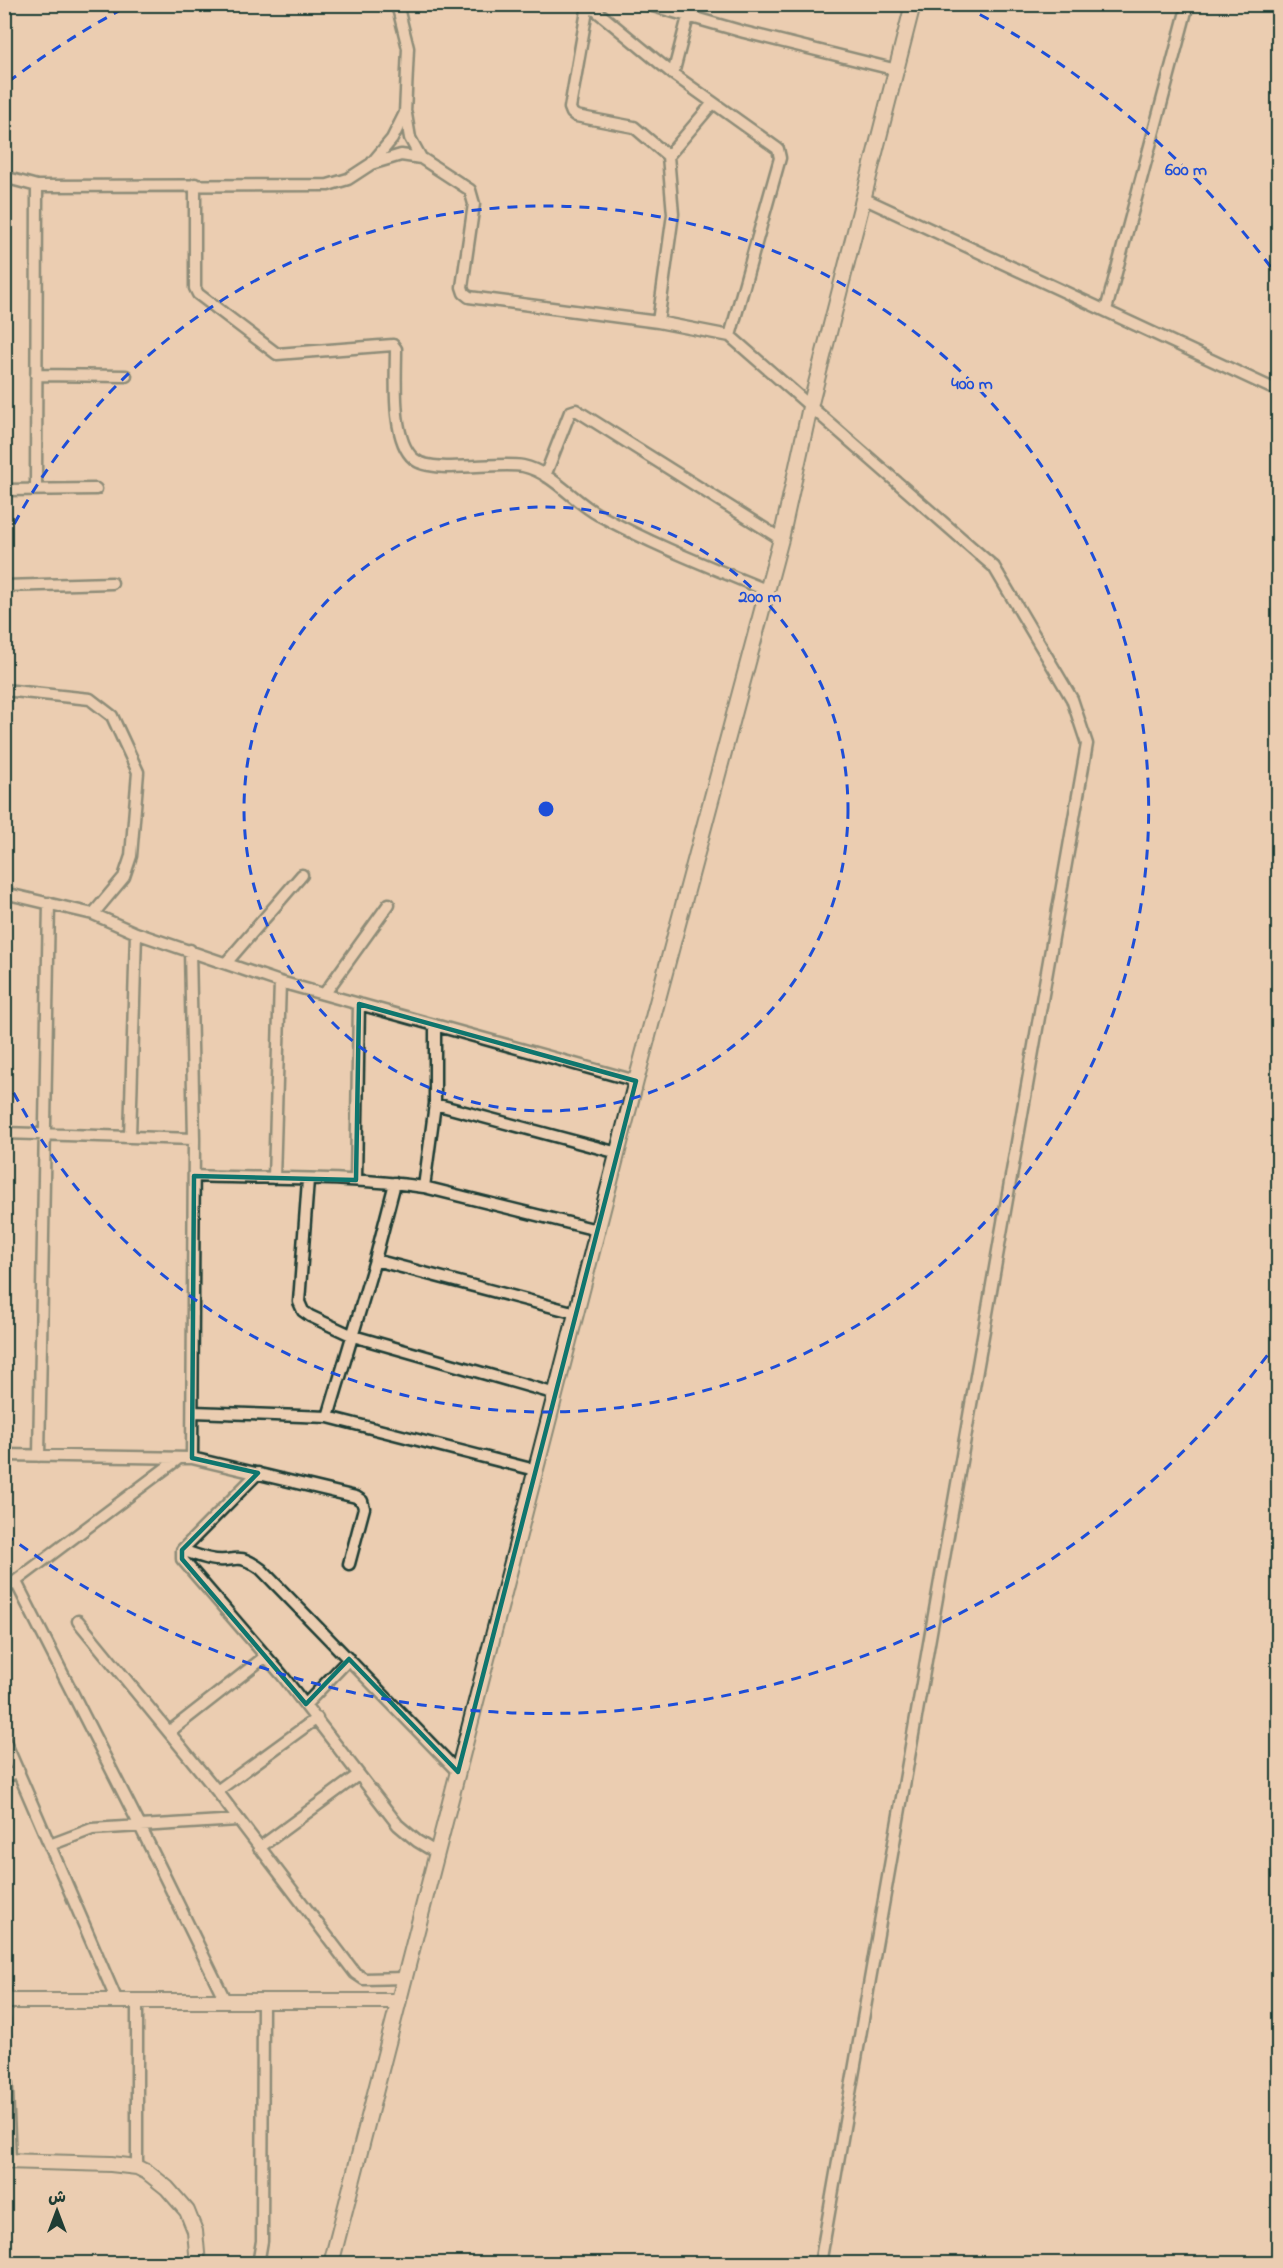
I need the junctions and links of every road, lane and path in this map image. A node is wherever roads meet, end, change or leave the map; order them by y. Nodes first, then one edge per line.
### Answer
1 (395, 4) edge
2 (646, 4) edge
3 (914, 4) edge
4 (1188, 4) edge
5 (588, 5) edge
6 (688, 17) junction
7 (897, 70) junction
8 (673, 74) junction
9 (713, 103) junction
10 (405, 113) junction
11 (668, 156) junction
12 (421, 158) junction
13 (371, 164) junction
14 (4, 177) edge
15 (195, 184) junction
16 (37, 186) junction
17 (865, 199) junction
18 (1106, 310) junction
19 (658, 322) junction
20 (730, 336) junction
21 (36, 375) junction
22 (126, 376) dead end
23 (1278, 391) edge
24 (810, 406) junction
25 (545, 476) junction
26 (36, 489) junction
27 (96, 489) dead end
28 (4, 490) edge
29 (781, 539) junction
30 (112, 582) dead end
31 (4, 585) edge
32 (766, 590) junction
33 (4, 690) edge
34 (302, 875) dead end
35 (4, 893) edge
36 (49, 903) junction
37 (389, 904) dead end
38 (93, 914) junction
39 (136, 933) junction
40 (189, 950) junction
41 (226, 963) junction
42 (280, 982) junction
43 (325, 993) junction
44 (359, 1004) junction
45 (435, 1024) junction
46 (636, 1081) junction
47 (435, 1104) junction
48 (4, 1133) edge
49 (44, 1134) junction
50 (130, 1137) junction
51 (194, 1139) junction
52 (618, 1153) junction
53 (194, 1176) junction
54 (274, 1178) junction
55 (308, 1180) junction
56 (356, 1180) junction
57 (395, 1183) junction
58 (424, 1187) junction
59 (597, 1230) junction
60 (375, 1260) junction
61 (576, 1313) junction
62 (353, 1335) junction
63 (556, 1394) junction
64 (193, 1412) junction
65 (328, 1417) junction
66 (4, 1455) edge
67 (39, 1456) junction
68 (192, 1458) junction
69 (178, 1460) junction
70 (535, 1470) junction
71 (258, 1473) junction
72 (182, 1550) junction
73 (349, 1564) dead end
74 (16, 1582) junction
75 (4, 1590) edge
76 (78, 1621) dead end
77 (266, 1656) junction
78 (349, 1659) junction
79 (306, 1704) junction
80 (317, 1718) junction
81 (169, 1732) junction
82 (4, 1739) edge
83 (19, 1771) junction
84 (458, 1772) junction
85 (358, 1775) junction
86 (4, 1777) edge
87 (217, 1791) junction
88 (238, 1820) junction
89 (140, 1826) junction
90 (50, 1845) junction
91 (259, 1848) junction
92 (437, 1853) junction
93 (405, 1978) junction
94 (4, 1987) edge
95 (225, 2000) junction
96 (7, 2001) edge
97 (117, 2001) junction
98 (137, 2001) junction
99 (399, 2001) junction
100 (263, 2002) junction
101 (4, 2020) edge
102 (7, 2161) edge
103 (137, 2167) junction
104 (198, 2264) edge
105 (258, 2264) edge
106 (331, 2264) edge
107 (820, 2264) edge

1 - 10 street
2 - 6 street
3 - 7 street
4 - 18 street
5 - 8 street
5 - 11 street
6 - 7 street
6 - 8 street
7 - 17 street
8 - 9 street
9 - 11 street
9 - 20 street
10 - 12 street
10 - 13 street
11 - 19 street
12 - 13 street
12 - 19 street
13 - 15 street
14 - 16 street
15 - 16 street
15 - 25 street
16 - 21 street
17 - 18 street
17 - 24 street
18 - 23 street
19 - 20 street
20 - 24 street
21 - 22 street
21 - 26 street
24 - 29 street
24 - 107 street
25 - 29 street
25 - 32 street
26 - 27 street
26 - 28 street
29 - 32 street
30 - 31 street
32 - 46 street
33 - 38 street
34 - 41 street
35 - 36 street
36 - 38 street
36 - 49 street
37 - 43 street
38 - 39 street
39 - 40 street
39 - 50 street
40 - 41 street
40 - 51 street
41 - 42 street
42 - 43 street
42 - 54 street
43 - 44 street
44 - 45 street
44 - 56 street
45 - 46 street
45 - 47 street
46 - 52 street
47 - 52 street
47 - 58 street
48 - 49 street
49 - 50 street
49 - 67 street
50 - 51 street
51 - 53 street
52 - 59 street
53 - 54 street
53 - 64 street
54 - 55 street
55 - 56 street
55 - 62 street
56 - 57 street
57 - 58 street
57 - 60 street
58 - 59 street
59 - 61 street
60 - 61 street
60 - 62 street
61 - 63 street
62 - 63 street
62 - 65 street
63 - 70 street
64 - 65 street
64 - 68 street
65 - 70 street
66 - 67 street
67 - 69 street
68 - 69 street
68 - 71 street
69 - 74 street
70 - 84 street
71 - 72 street
71 - 73 street
72 - 77 street
72 - 78 street
74 - 75 street
74 - 89 street
76 - 81 street
77 - 79 street
77 - 81 street
78 - 79 street
78 - 84 street
79 - 80 street
80 - 85 street
80 - 87 street
81 - 87 street
82 - 83 street
83 - 86 street
83 - 90 street
84 - 92 street
85 - 91 street
85 - 92 street
87 - 88 street
88 - 89 street
88 - 91 street
89 - 90 street
89 - 95 street
90 - 97 street
91 - 93 street
92 - 93 street
93 - 99 street
94 - 96 street
95 - 98 street
95 - 100 street
96 - 97 street
97 - 98 street
98 - 103 street
99 - 100 street
99 - 106 street
100 - 105 street
101 - 102 street
102 - 103 street
103 - 104 street

